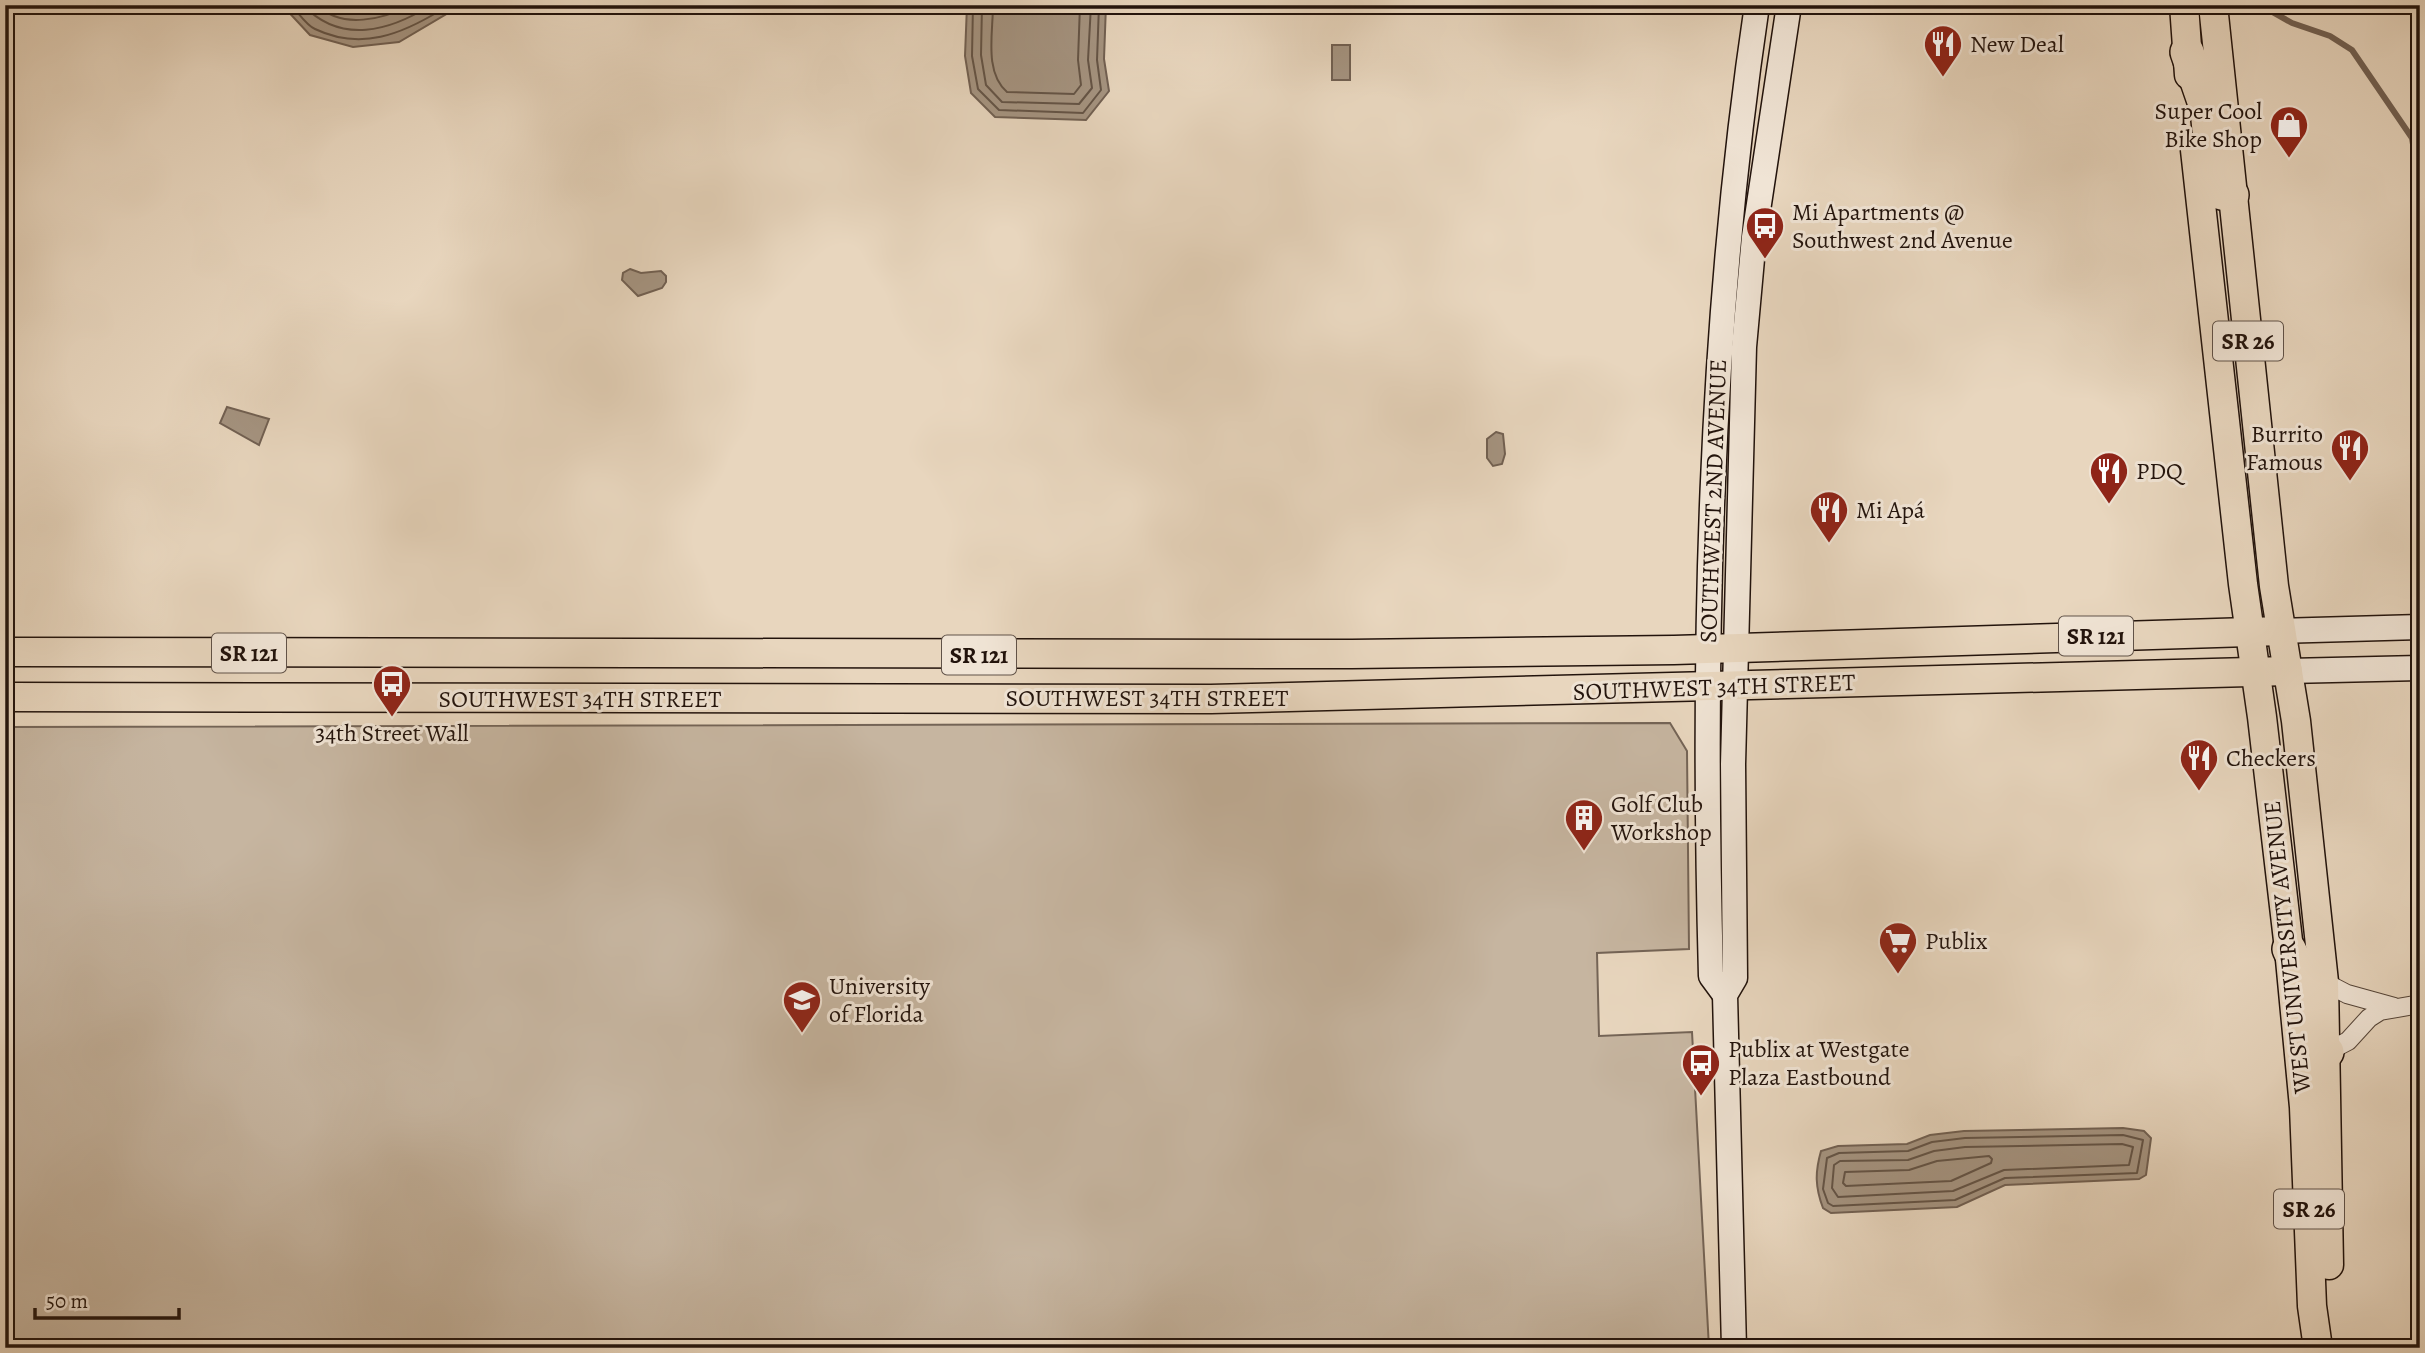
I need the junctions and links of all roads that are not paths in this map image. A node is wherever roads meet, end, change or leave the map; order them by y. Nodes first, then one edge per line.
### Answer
1 (1757, 5) edge
2 (1789, 5) edge
3 (2184, 5) edge
4 (2213, 5) edge
5 (2202, 51) junction
6 (2232, 195) joint
7 (2420, 627) edge
8 (2281, 631) junction
9 (2250, 632) junction
10 (1736, 648) junction
11 (1706, 649) junction
12 (5, 652) edge
13 (2420, 668) edge
14 (2256, 671) junction
15 (2288, 671) junction
16 (1735, 687) junction
17 (1706, 688) junction
18 (5, 697) edge
19 (2289, 949) junction
20 (2324, 982) junction
21 (1725, 995) junction
22 (2420, 1004) edge
23 (2394, 1007) junction
24 (2327, 1052) junction
25 (1734, 1348) edge
26 (2318, 1348) edge
27 (2325, 1348) edge

1 - 11 main road, SOUTHWEST 2ND AVENUE
2 - 10 main road, SOUTHWEST 2ND AVENUE
3 - 5 main road, WEST UNIVERSITY AVENUE / SR 26
4 - 5 main road, WEST UNIVERSITY AVENUE / SR 26
5 - 6 highway
5 - 9 main road, WEST UNIVERSITY AVENUE / SR 26
6 - 8 main road, WEST UNIVERSITY AVENUE / SR 26
7 - 8 main road, SR 121
8 - 9 main road, SOUTHWEST 34TH STREET / SR 121
8 - 15 main road, WEST UNIVERSITY AVENUE / SR 26
9 - 10 main road, SOUTHWEST 34TH STREET / SR 121
9 - 14 main road, WEST UNIVERSITY AVENUE / SR 26
10 - 11 main road, SOUTHWEST 34TH STREET / SR 121
10 - 16 main road, SOUTHWEST 2ND AVENUE
11 - 12 main road, SOUTHWEST 34TH STREET / SR 121
11 - 17 main road, SOUTHWEST 2ND AVENUE
13 - 15 main road, SR 121
14 - 15 main road, SOUTHWEST 34TH STREET / SR 121
14 - 16 main road, SOUTHWEST 34TH STREET / SR 121
14 - 19 main road, WEST UNIVERSITY AVENUE / SR 26
15 - 20 main road, WEST UNIVERSITY AVENUE / SR 26
16 - 17 main road, SOUTHWEST 34TH STREET / SR 121
16 - 21 main road, SOUTHWEST 2ND AVENUE
17 - 18 main road, SOUTHWEST 34TH STREET / SR 121
17 - 21 main road, SOUTHWEST 2ND AVENUE
19 - 24 highway
19 - 26 main road, WEST UNIVERSITY AVENUE / SR 26
20 - 23 street
20 - 24 main road, WEST UNIVERSITY AVENUE / SR 26
21 - 25 main road, SOUTHWEST 2ND AVENUE
22 - 23 street
23 - 24 street
24 - 27 main road, WEST UNIVERSITY AVENUE / SR 26

